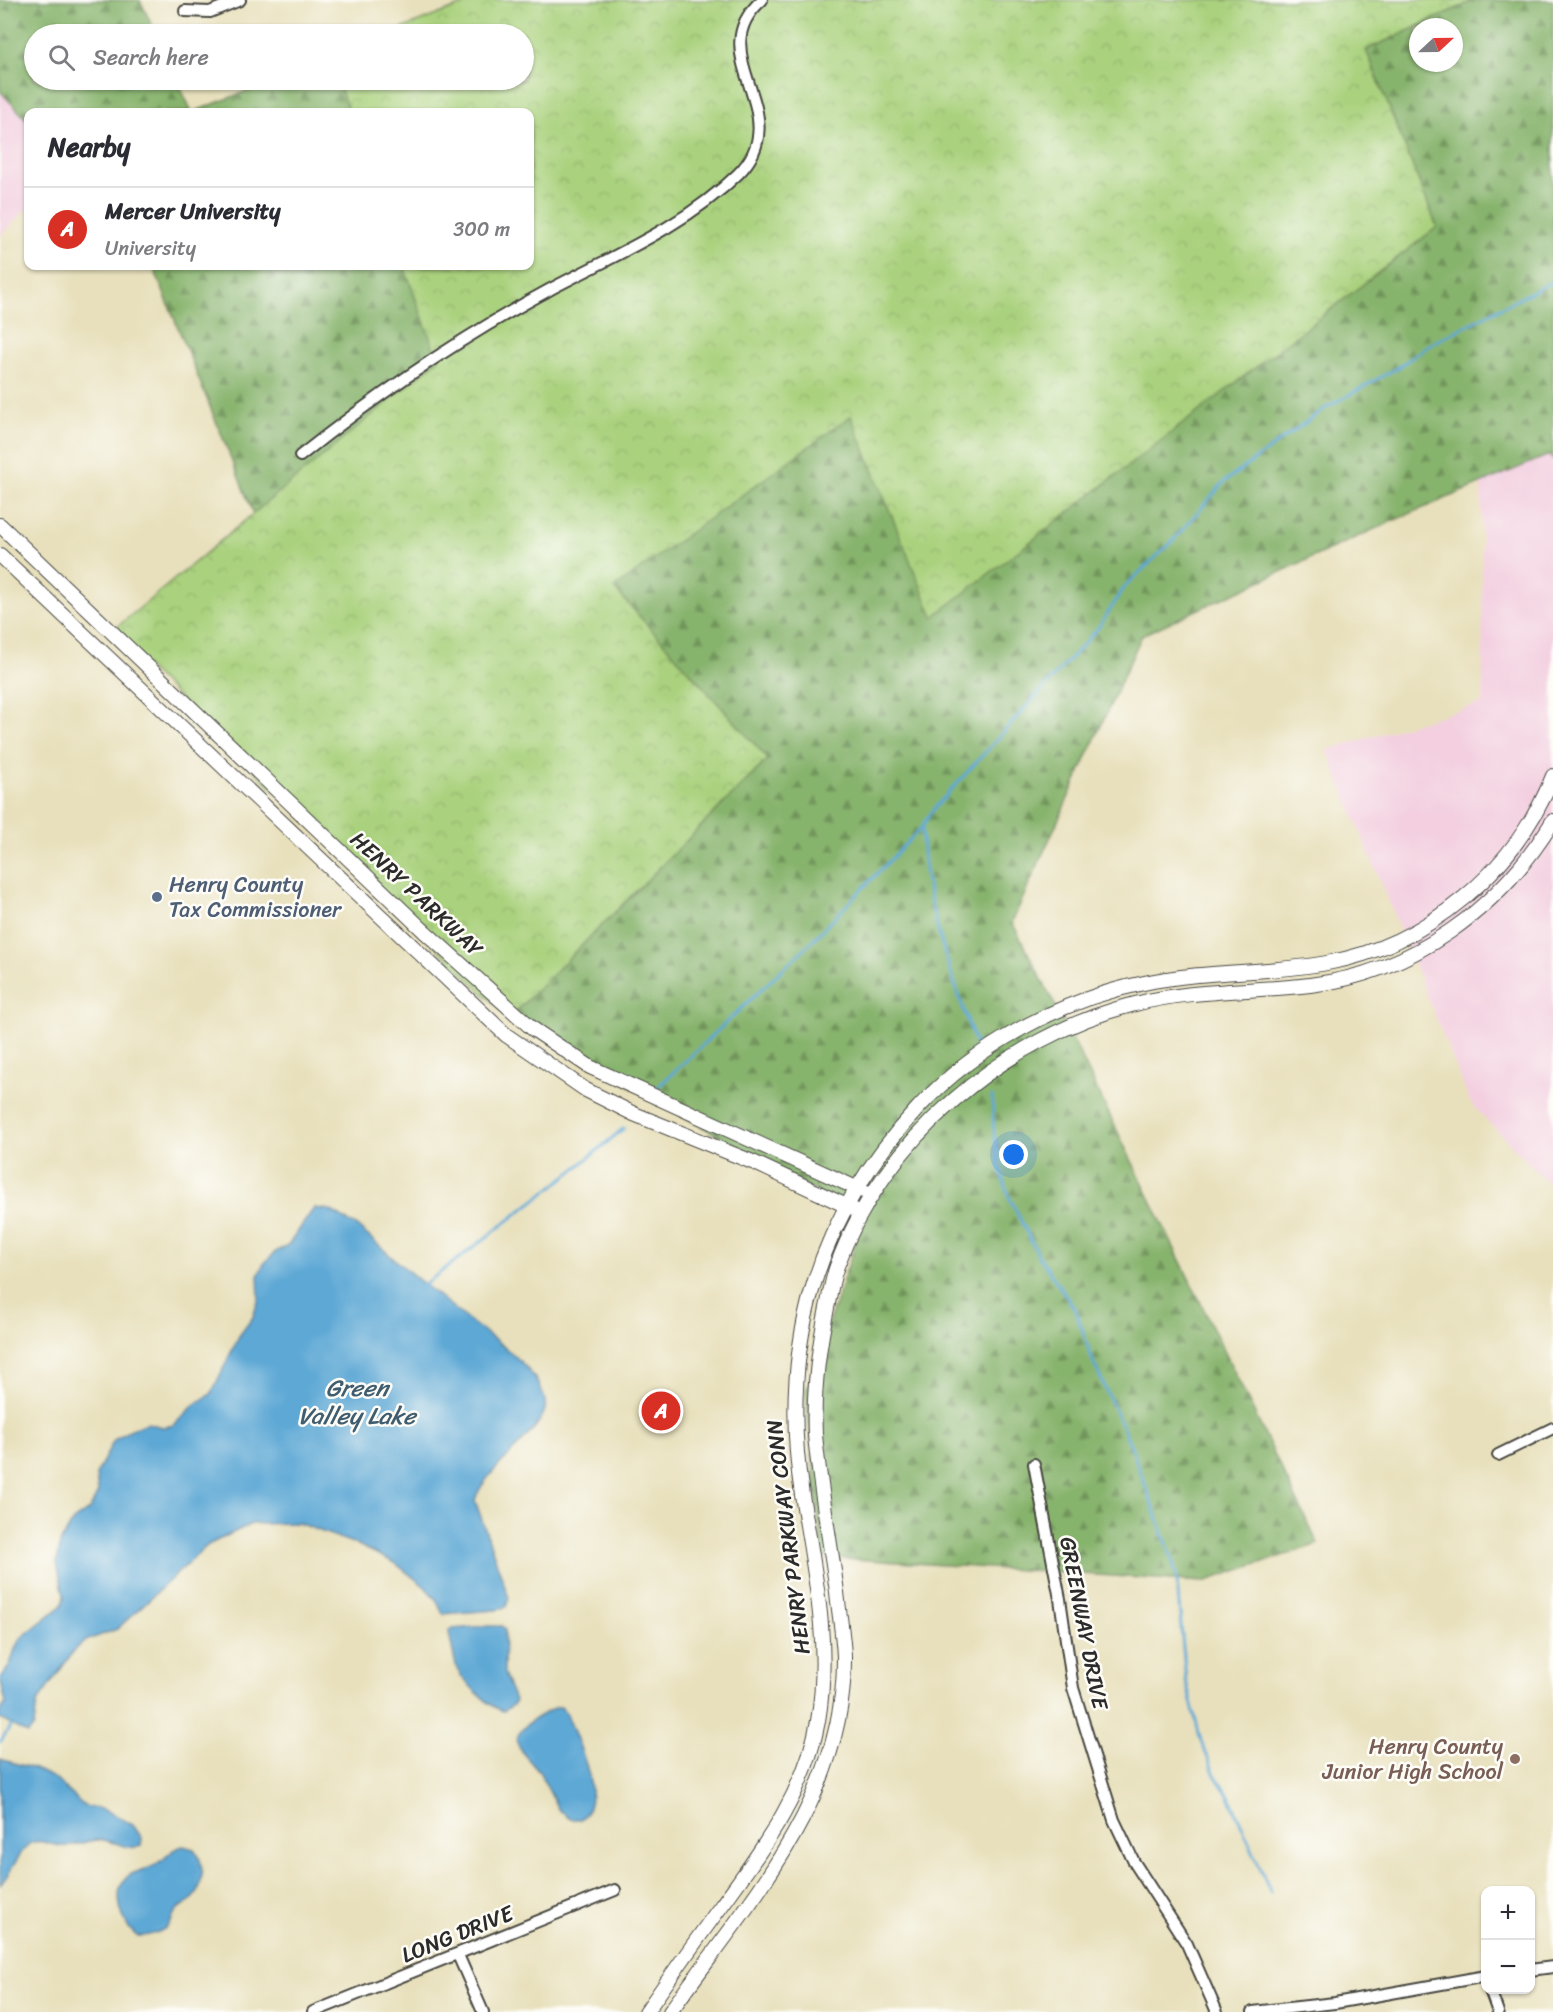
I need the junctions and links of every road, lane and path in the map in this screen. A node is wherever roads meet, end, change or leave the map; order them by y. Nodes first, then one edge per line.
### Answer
1 (240, 0) edge
2 (762, 0) edge
3 (185, 11) dead end
4 (300, 456) dead end
5 (0, 525) edge
6 (0, 555) edge
7 (1553, 776) edge
8 (1553, 821) edge
9 (855, 1187) junction
10 (873, 1197) junction
11 (845, 1205) junction
12 (861, 1214) junction
13 (1553, 1428) edge
14 (1498, 1455) dead end
15 (1034, 1464) dead end
16 (615, 1890) dead end
17 (458, 1955) junction
18 (1553, 1967) edge
19 (1535, 1969) edge
20 (1481, 1977) edge
21 (1492, 1994) edge
22 (314, 2012) edge
23 (483, 2012) edge
24 (646, 2012) edge
25 (670, 2012) edge
26 (1217, 2012) edge
27 (1253, 2012) edge
28 (1498, 2012) edge

1 - 3 street
2 - 4 street
5 - 9 street, HENRY PARKWAY
6 - 11 street, HENRY PARKWAY
7 - 9 street, HENRY PARKWAY CONN
8 - 10 street, HENRY PARKWAY CONN
9 - 10 street, HENRY PARKWAY
9 - 11 street, HENRY PARKWAY CONN
10 - 12 street, HENRY PARKWAY CONN
11 - 12 street, HENRY PARKWAY
11 - 24 street, HENRY PARKWAY CONN
12 - 25 street, HENRY PARKWAY CONN
13 - 14 street
15 - 26 street, GREENWAY DRIVE
16 - 17 street, LONG DRIVE
17 - 22 street, LONG DRIVE
17 - 23 street
18 - 19 street
20 - 27 street
21 - 28 street

